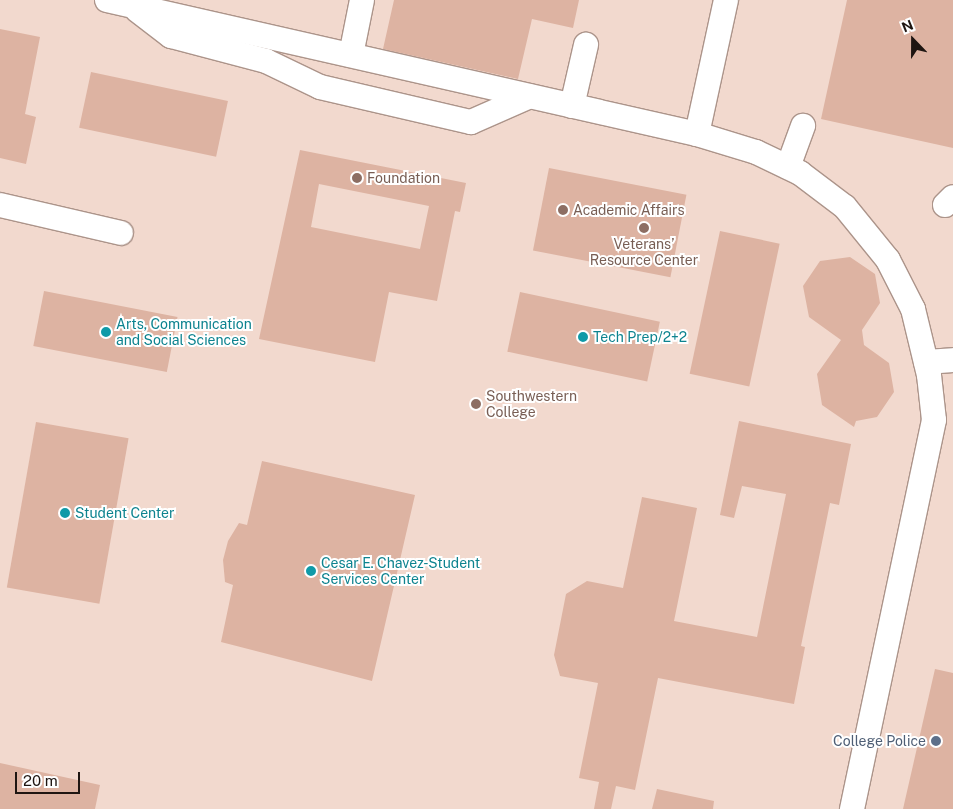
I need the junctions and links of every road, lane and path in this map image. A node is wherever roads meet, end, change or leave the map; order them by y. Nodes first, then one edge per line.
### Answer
1 (107, 0) edge
2 (362, 0) edge
3 (726, 0) edge
4 (132, 2) edge
5 (586, 45) dead end
6 (351, 55) junction
7 (530, 96) junction
8 (572, 106) junction
9 (802, 126) dead end
10 (697, 134) junction
11 (788, 167) junction
12 (0, 205) edge
13 (120, 233) dead end
14 (953, 360) edge
15 (926, 362) junction
16 (852, 809) edge

1 - 4 lane
2 - 6 lane
3 - 10 lane
4 - 6 lane
4 - 7 lane
5 - 8 lane
6 - 7 lane
7 - 8 lane
8 - 10 lane
9 - 11 lane
10 - 11 lane
11 - 15 lane
12 - 13 lane
14 - 15 lane
15 - 16 lane

